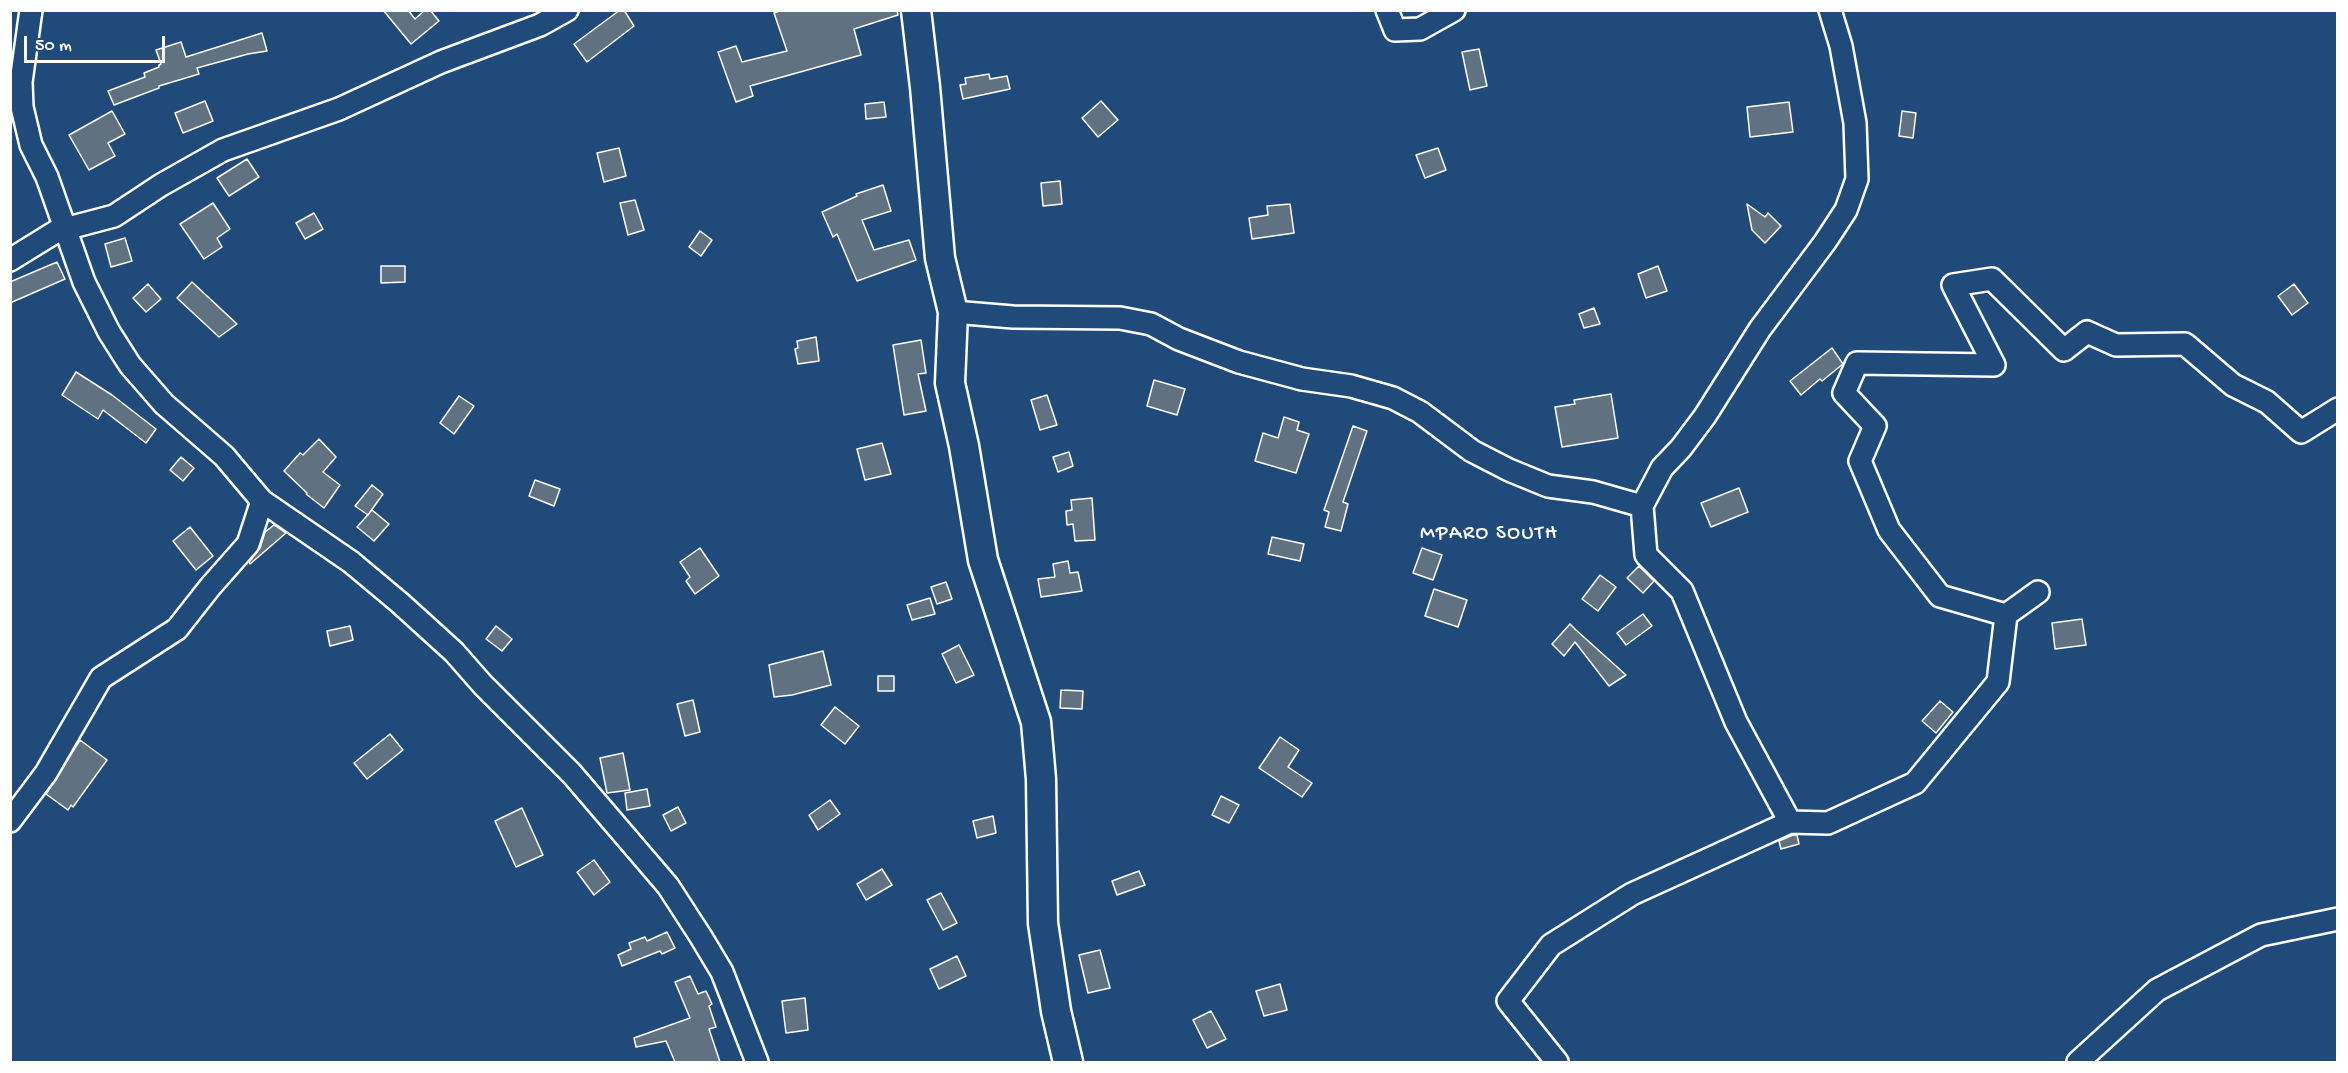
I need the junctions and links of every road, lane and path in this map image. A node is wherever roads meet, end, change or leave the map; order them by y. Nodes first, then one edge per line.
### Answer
1 (31, 10) edge
2 (567, 10) edge
3 (916, 10) edge
4 (1387, 10) edge
5 (1454, 10) edge
6 (1830, 10) edge
7 (65, 230) junction
8 (10, 260) edge
9 (953, 312) junction
10 (2337, 409) edge
11 (262, 501) junction
12 (1642, 506) junction
13 (2038, 592) dead end
14 (2006, 615) junction
15 (10, 821) edge
16 (1790, 822) junction
17 (2337, 919) edge
18 (757, 1062) edge
19 (1068, 1062) edge
20 (1557, 1062) edge
21 (2078, 1062) edge

1 - 7 street
2 - 7 street
3 - 9 street
4 - 5 street
6 - 12 street
7 - 8 street
7 - 11 street
9 - 12 street
9 - 19 street
10 - 14 street
11 - 15 street
11 - 18 street
12 - 16 street
13 - 14 street
14 - 16 street
16 - 20 street
17 - 21 street

